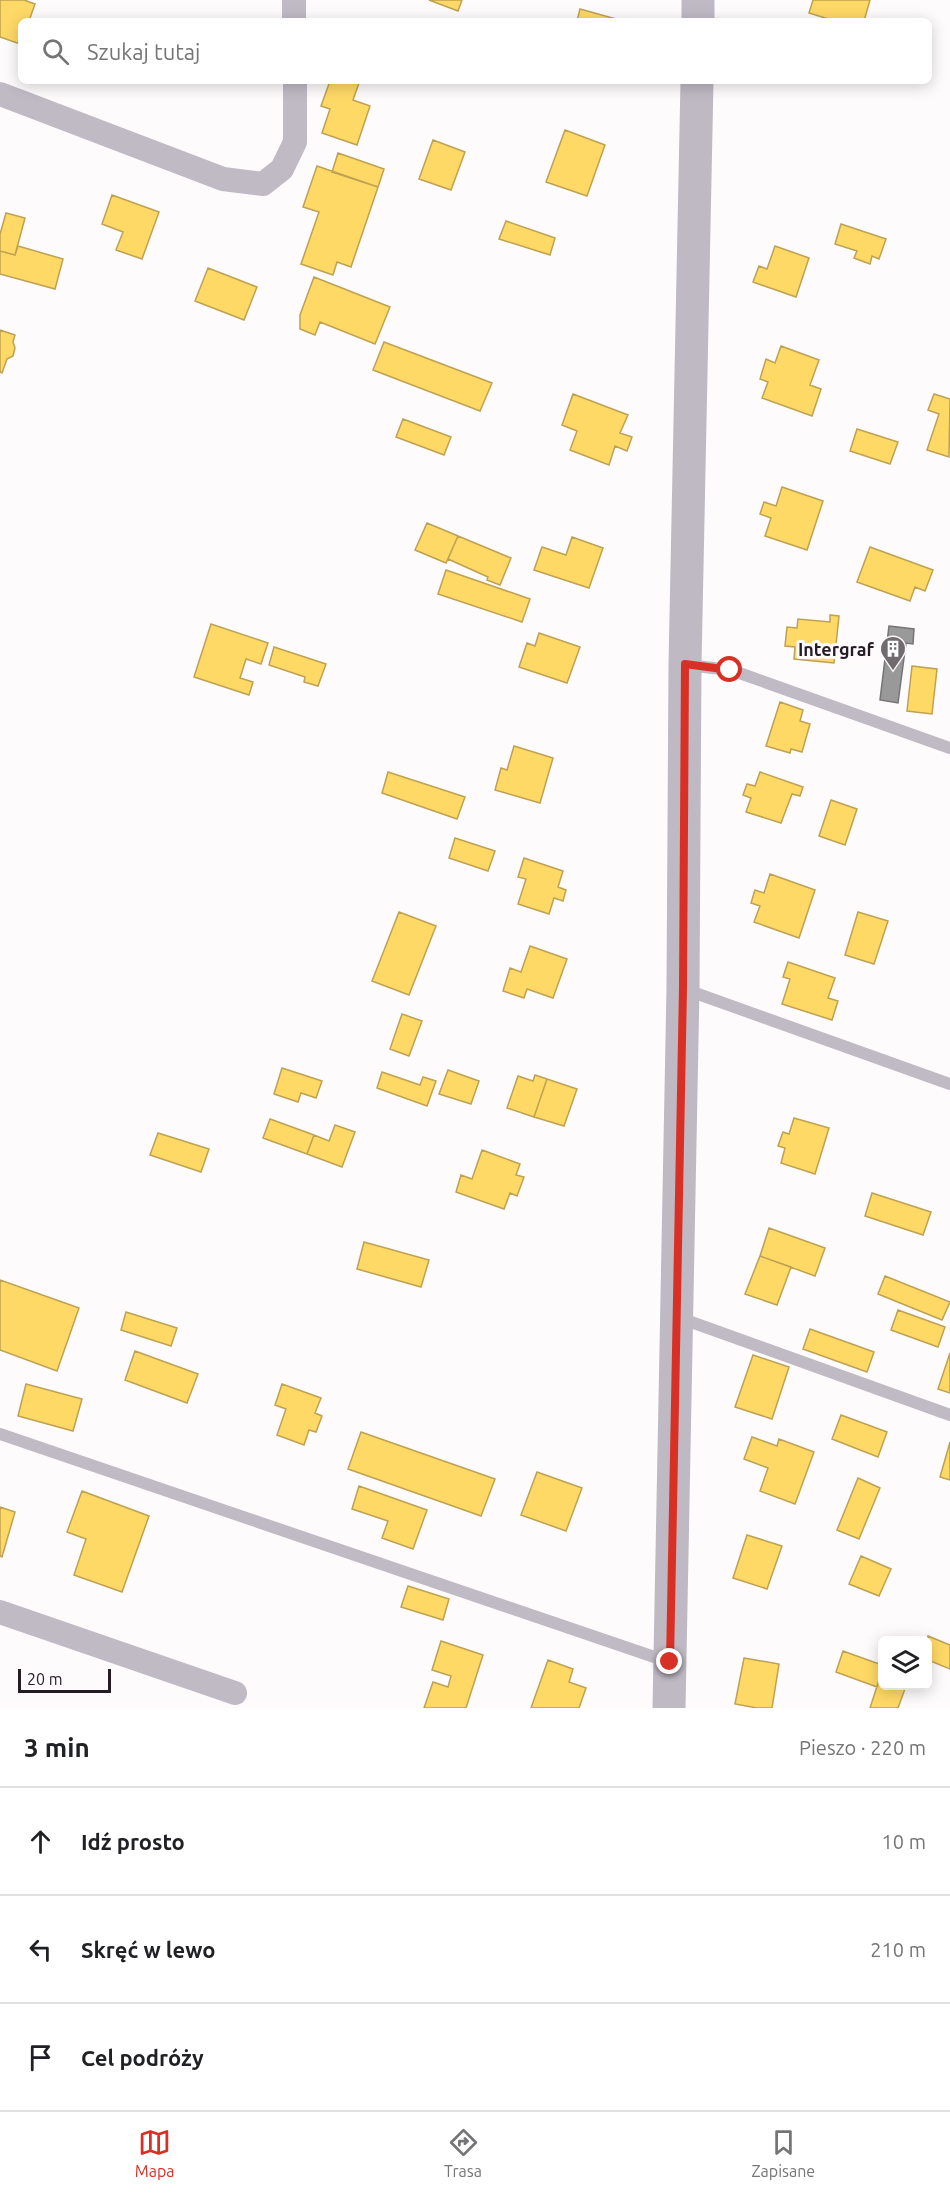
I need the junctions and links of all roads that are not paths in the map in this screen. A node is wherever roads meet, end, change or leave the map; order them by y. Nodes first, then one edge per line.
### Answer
1 (294, 0) edge
2 (698, 0) edge
3 (294, 18) edge
4 (698, 18) edge
5 (295, 84) edge
6 (696, 84) edge
7 (0, 94) edge
8 (685, 664) junction
9 (950, 748) edge
10 (683, 988) junction
11 (950, 1084) edge
12 (676, 1316) junction
13 (950, 1415) edge
14 (0, 1434) edge
15 (0, 1612) edge
16 (670, 1662) junction
17 (235, 1694) dead end
18 (674, 1707) edge

1 - 3 street
2 - 4 street
5 - 7 street
6 - 8 street
8 - 9 lane
8 - 10 street
10 - 11 lane
10 - 12 street
12 - 13 lane
12 - 16 street
14 - 16 lane
15 - 17 street
16 - 18 street

